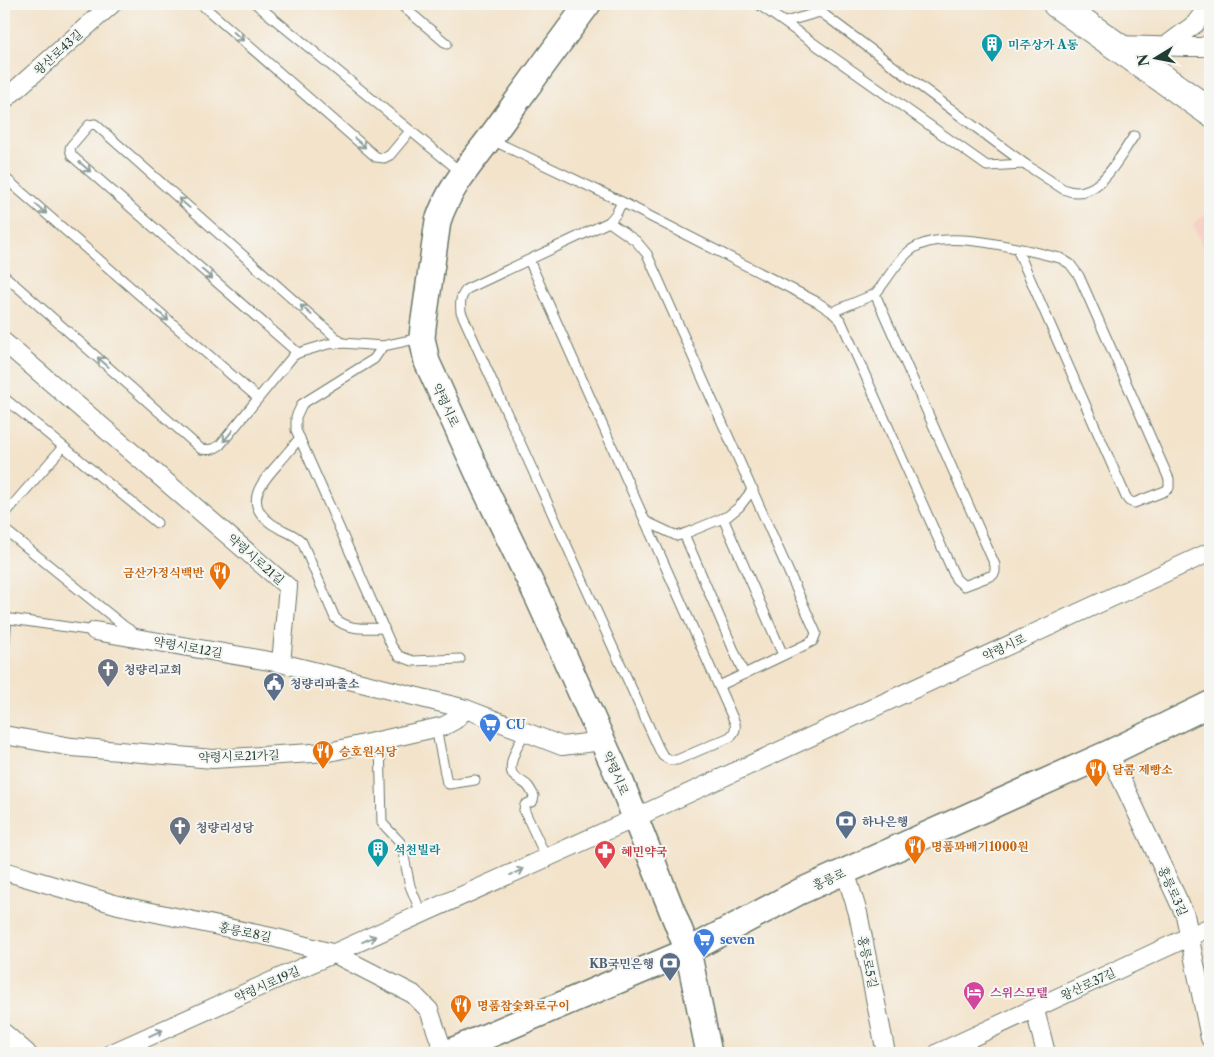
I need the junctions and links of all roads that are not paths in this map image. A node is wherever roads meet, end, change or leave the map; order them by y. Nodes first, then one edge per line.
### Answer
1 (201, 4) edge
2 (256, 4) edge
3 (400, 4) edge
4 (588, 4) edge
5 (758, 4) edge
6 (1057, 4) edge
7 (1210, 4) edge
8 (108, 5) edge
9 (785, 22) junction
10 (446, 44) dead end
11 (1210, 44) edge
12 (1115, 45) junction
13 (1167, 45) junction
14 (4, 100) edge
15 (1210, 112) edge
16 (410, 131) junction
17 (1134, 136) dead end
18 (489, 138) junction
19 (1024, 164) junction
20 (462, 173) junction
21 (4, 177) edge
22 (622, 202) junction
23 (610, 222) junction
24 (1018, 249) junction
25 (529, 260) junction
26 (4, 275) edge
27 (875, 294) junction
28 (832, 312) junction
29 (422, 338) junction
30 (4, 342) edge
31 (342, 342) junction
32 (383, 346) junction
33 (298, 353) junction
34 (4, 398) edge
35 (258, 398) junction
36 (300, 438) junction
37 (64, 447) junction
38 (753, 489) junction
39 (4, 515) edge
40 (723, 518) junction
41 (645, 521) junction
42 (157, 523) dead end
43 (4, 529) edge
44 (684, 534) junction
45 (1210, 552) edge
46 (5, 619) edge
47 (384, 628) junction
48 (95, 631) joint
49 (145, 639) junction
50 (4, 649) edge
51 (783, 655) junction
52 (460, 659) dead end
53 (281, 663) junction
54 (744, 674) junction
55 (719, 686) junction
56 (1210, 704) edge
57 (466, 709) junction
58 (436, 728) junction
59 (524, 732) junction
60 (4, 735) edge
61 (380, 741) junction
62 (602, 741) junction
63 (1109, 753) junction
64 (475, 780) dead end
65 (635, 818) junction
66 (546, 859) junction
67 (4, 871) edge
68 (845, 871) junction
69 (422, 915) junction
70 (1210, 927) edge
71 (1190, 936) junction
72 (688, 951) junction
73 (335, 954) junction
74 (1035, 1010) junction
75 (4, 1033) edge
76 (1210, 1038) edge
77 (27, 1053) edge
78 (112, 1053) edge
79 (445, 1053) edge
80 (709, 1053) edge
81 (886, 1053) edge
82 (938, 1053) edge
83 (1046, 1053) edge

1 -> 16 lane
2 - 16 lane
3 - 10 lane
4 - 18 main road, 약령시로
5 - 9 lane
6 - 12 main road
7 - 13 street
8 - 14 street, 왕산로43길
9 - 19 lane
9 - 19 lane
11 - 13 street
12 - 13 street
12 - 15 main road
16 - 20 lane
17 - 19 lane
18 - 20 main road, 약령시로
18 - 22 lane
20 - 29 main road, 약령시로
21 -> 35 lane
22 - 23 lane
22 - 28 lane
23 - 25 lane
23 - 38 lane
24 - 24 lane
24 - 27 lane
25 - 41 lane
25 - 55 lane
35 -> 26 lane
27 - 28 lane
27 - 28 lane
29 - 32 lane
29 - 62 main road, 약령시로
30 - 53 street, 약령시로21길
31 - 32 lane
31 - 33 lane
31 -> 33 lane
32 - 36 lane
33 - 35 lane
34 - 37 lane
36 - 47 lane
36 - 47 lane
37 - 39 lane
37 - 42 lane
38 - 40 lane
38 - 51 lane
40 - 44 lane
40 - 51 lane
41 - 44 lane
41 - 55 lane
43 - 49 lane
44 - 54 lane
45 - 65 street, 약령시로
46 - 48 lane
46 - 50 lane
47 - 52 lane
48 - 49 street, 약령시로12길
49 - 53 street, 약령시로12길
51 - 54 lane
53 - 57 street
54 - 55 lane
56 - 63 main road, 홍릉로
57 - 58 street, 약령시로21가길
57 - 59 street
58 - 61 street, 약령시로21가길
58 - 64 lane
59 - 62 street
59 - 66 lane
60 - 61 street, 약령시로21가길
61 - 69 lane
62 - 65 main road, 약령시로
63 - 68 main road, 홍릉로
63 - 71 street, 홍릉로3길
65 - 66 street, 약령시로19길
65 - 72 main road, 약령시로
69 -> 66 street, 약령시로19길
67 - 73 street, 홍릉로8길
68 - 72 main road, 홍릉로
68 - 81 street, 홍릉로5길
73 -> 69 street, 약령시로19길
70 - 71 street, 왕산로37길
71 - 74 street, 왕산로37길
71 - 76 street, 홍릉로3길
72 - 79 main road, 홍릉로
72 - 80 main road, 약령시로
78 -> 73 street, 약령시로19길
73 - 79 street, 홍릉로8길
74 - 82 street, 왕산로37길
74 - 83 street
75 - 77 street

